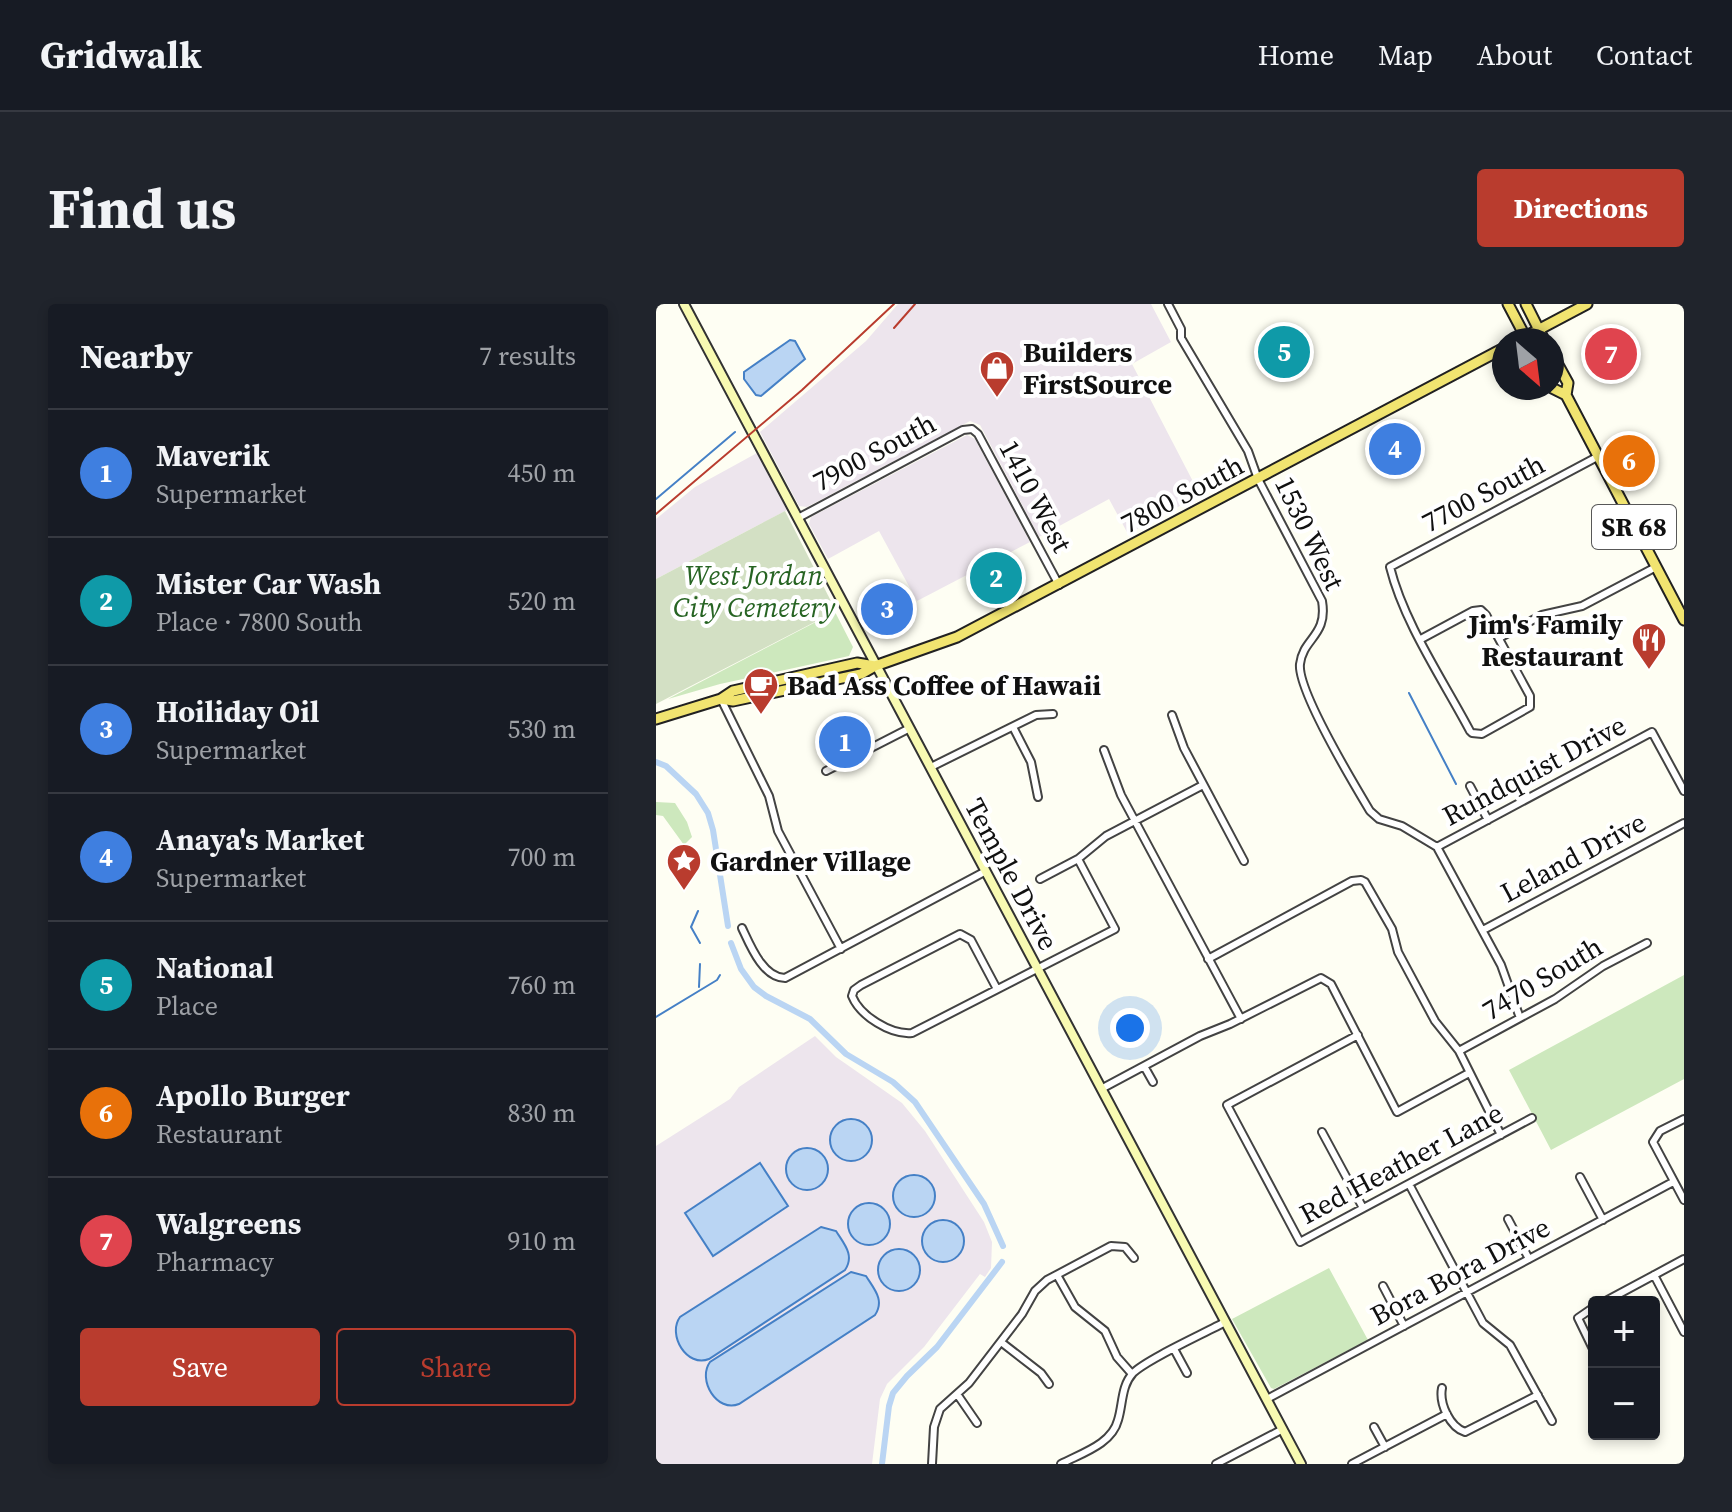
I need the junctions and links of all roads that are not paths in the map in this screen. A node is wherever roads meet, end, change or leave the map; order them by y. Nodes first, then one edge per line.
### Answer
1 (684, 304) edge
2 (1168, 304) edge
3 (1508, 304) edge
4 (1526, 304) edge
5 (1587, 304) edge
6 (1519, 328) edge
7 (1538, 328) edge
8 (1541, 328) edge
9 (1492, 354) edge
10 (1564, 376) edge
11 (1566, 395) joint
12 (972, 429) joint
13 (1597, 457) junction
14 (1258, 479) junction
15 (798, 518) junction
16 (1656, 567) junction
17 (1059, 585) junction
18 (1684, 620) edge
19 (1499, 638) junction
20 (1421, 639) junction
21 (875, 666) junction
22 (721, 699) junction
23 (1053, 714) dead end
24 (1172, 715) dead end
25 (656, 719) edge
26 (1013, 727) junction
27 (908, 729) junction
28 (1104, 750) dead end
29 (931, 767) junction
30 (826, 771) dead end
31 (1203, 785) junction
32 (1470, 786) dead end
33 (1684, 791) edge
34 (1038, 797) dead end
35 (1488, 820) junction
36 (1135, 821) junction
37 (1684, 823) edge
38 (1437, 847) junction
39 (1078, 859) junction
40 (1244, 861) dead end
41 (986, 871) junction
42 (1040, 879) dead end
43 (742, 928) dead end
44 (1483, 930) junction
45 (1647, 943) dead end
46 (841, 949) junction
47 (1208, 959) junction
48 (1037, 969) junction
49 (997, 989) junction
50 (1520, 1018) junction
51 (1241, 1019) junction
52 (1358, 1035) junction
53 (1459, 1051) junction
54 (1144, 1066) junction
55 (1469, 1073) junction
56 (1153, 1082) dead end
57 (1101, 1089) junction
58 (1532, 1118) dead end
59 (1684, 1119) edge
60 (1322, 1132) dead end
61 (1501, 1135) junction
62 (1580, 1177) dead end
63 (1673, 1182) junction
64 (1409, 1184) junction
65 (1684, 1200) edge
66 (1363, 1208) junction
67 (1508, 1219) dead end
68 (1603, 1220) junction
69 (1134, 1258) dead end
70 (1529, 1259) junction
71 (1684, 1259) edge
72 (1057, 1275) junction
73 (1654, 1275) junction
74 (1383, 1286) dead end
75 (1467, 1292) junction
76 (1615, 1296) edge
77 (1588, 1311) edge
78 (1225, 1322) junction
79 (1404, 1326) junction
80 (1684, 1332) edge
81 (1588, 1339) edge
82 (1001, 1342) junction
83 (1174, 1349) junction
84 (1187, 1373) dead end
85 (1132, 1374) junction
86 (1049, 1384) dead end
87 (1442, 1388) dead end
88 (957, 1394) junction
89 (1538, 1395) junction
90 (1267, 1399) junction
91 (1447, 1414) junction
92 (1552, 1421) dead end
93 (977, 1423) dead end
94 (1374, 1427) dead end
95 (1283, 1429) junction
96 (1385, 1447) junction
97 (1070, 1462) edge
98 (932, 1464) edge
99 (1061, 1464) edge
100 (1216, 1464) edge
101 (1301, 1464) edge
102 (1352, 1464) edge

1 - 15 street, Temple Drive
2 - 14 street, 1530 West
3 - 6 main road
4 - 7 main road
5 - 8 main road
9 - 14 main road, 7800 South
10 - 11 main road, SR 68
11 - 13 main road, SR 68
12 - 15 street, 7900 South
12 - 17 street, 1410 West
13 - 16 main road, SR 68
13 - 20 street, 7700 South
14 - 17 main road, 7800 South
14 - 38 street, 1530 West
15 - 21 street, Temple Drive
16 - 18 main road, SR 68
16 - 19 street
17 - 21 main road, 7800 South
19 - 20 street
19 - 20 street
21 - 22 main road, 7800 South
21 - 27 street, Temple Drive
22 - 25 main road, 7800 South
22 - 46 street
23 - 26 street
24 - 31 street
26 - 29 street
26 - 34 street
27 - 29 street, Temple Drive
27 - 30 street
28 - 36 street
29 - 41 street, Temple Drive
31 - 36 street
31 - 40 street
32 - 35 street
33 - 35 street, Rundquist Drive
35 - 38 street, Rundquist Drive
36 - 39 street
36 - 47 street
37 - 44 street, Leland Drive
38 - 44 street
39 - 42 street
39 - 48 street
41 - 46 street
41 - 48 street, Temple Drive
43 - 46 street
44 - 50 street
45 - 50 street, 7470 South
47 - 51 street
47 - 53 street
48 - 49 street
48 - 57 street, Temple Drive
49 - 49 street
50 - 53 street, 7470 South
51 - 52 street
51 - 54 street
52 - 55 street
52 - 66 street, Red Heather Lane
53 - 55 street
54 - 56 street
54 - 57 street
55 - 61 street
57 - 78 street, Temple Drive
58 - 61 street, Red Heather Lane
59 - 63 street
60 - 66 street
61 - 64 street, Red Heather Lane
62 - 68 street
63 - 65 street
63 - 68 street, Bora Bora Drive
64 - 66 street, Red Heather Lane
64 - 75 street
67 - 70 street
68 - 70 street, Bora Bora Drive
69 - 72 street
70 - 75 street, Bora Bora Drive
71 - 73 street
72 - 82 street
72 - 85 street
73 - 76 street
73 - 80 street
74 - 79 street
75 - 79 street, Bora Bora Drive
75 - 89 street
77 - 81 street
78 - 83 street
78 - 90 street, Temple Drive
79 - 90 street, Bora Bora Drive
82 - 86 street
82 - 88 street
83 - 84 street
83 - 85 street
85 - 97 street
87 - 91 street
88 - 93 street
88 - 98 street
89 - 91 street
89 - 92 street
90 - 95 street, Temple Drive
91 - 96 street
94 - 96 street
95 - 100 street
95 - 101 street, Temple Drive
96 - 102 street
97 - 99 street

